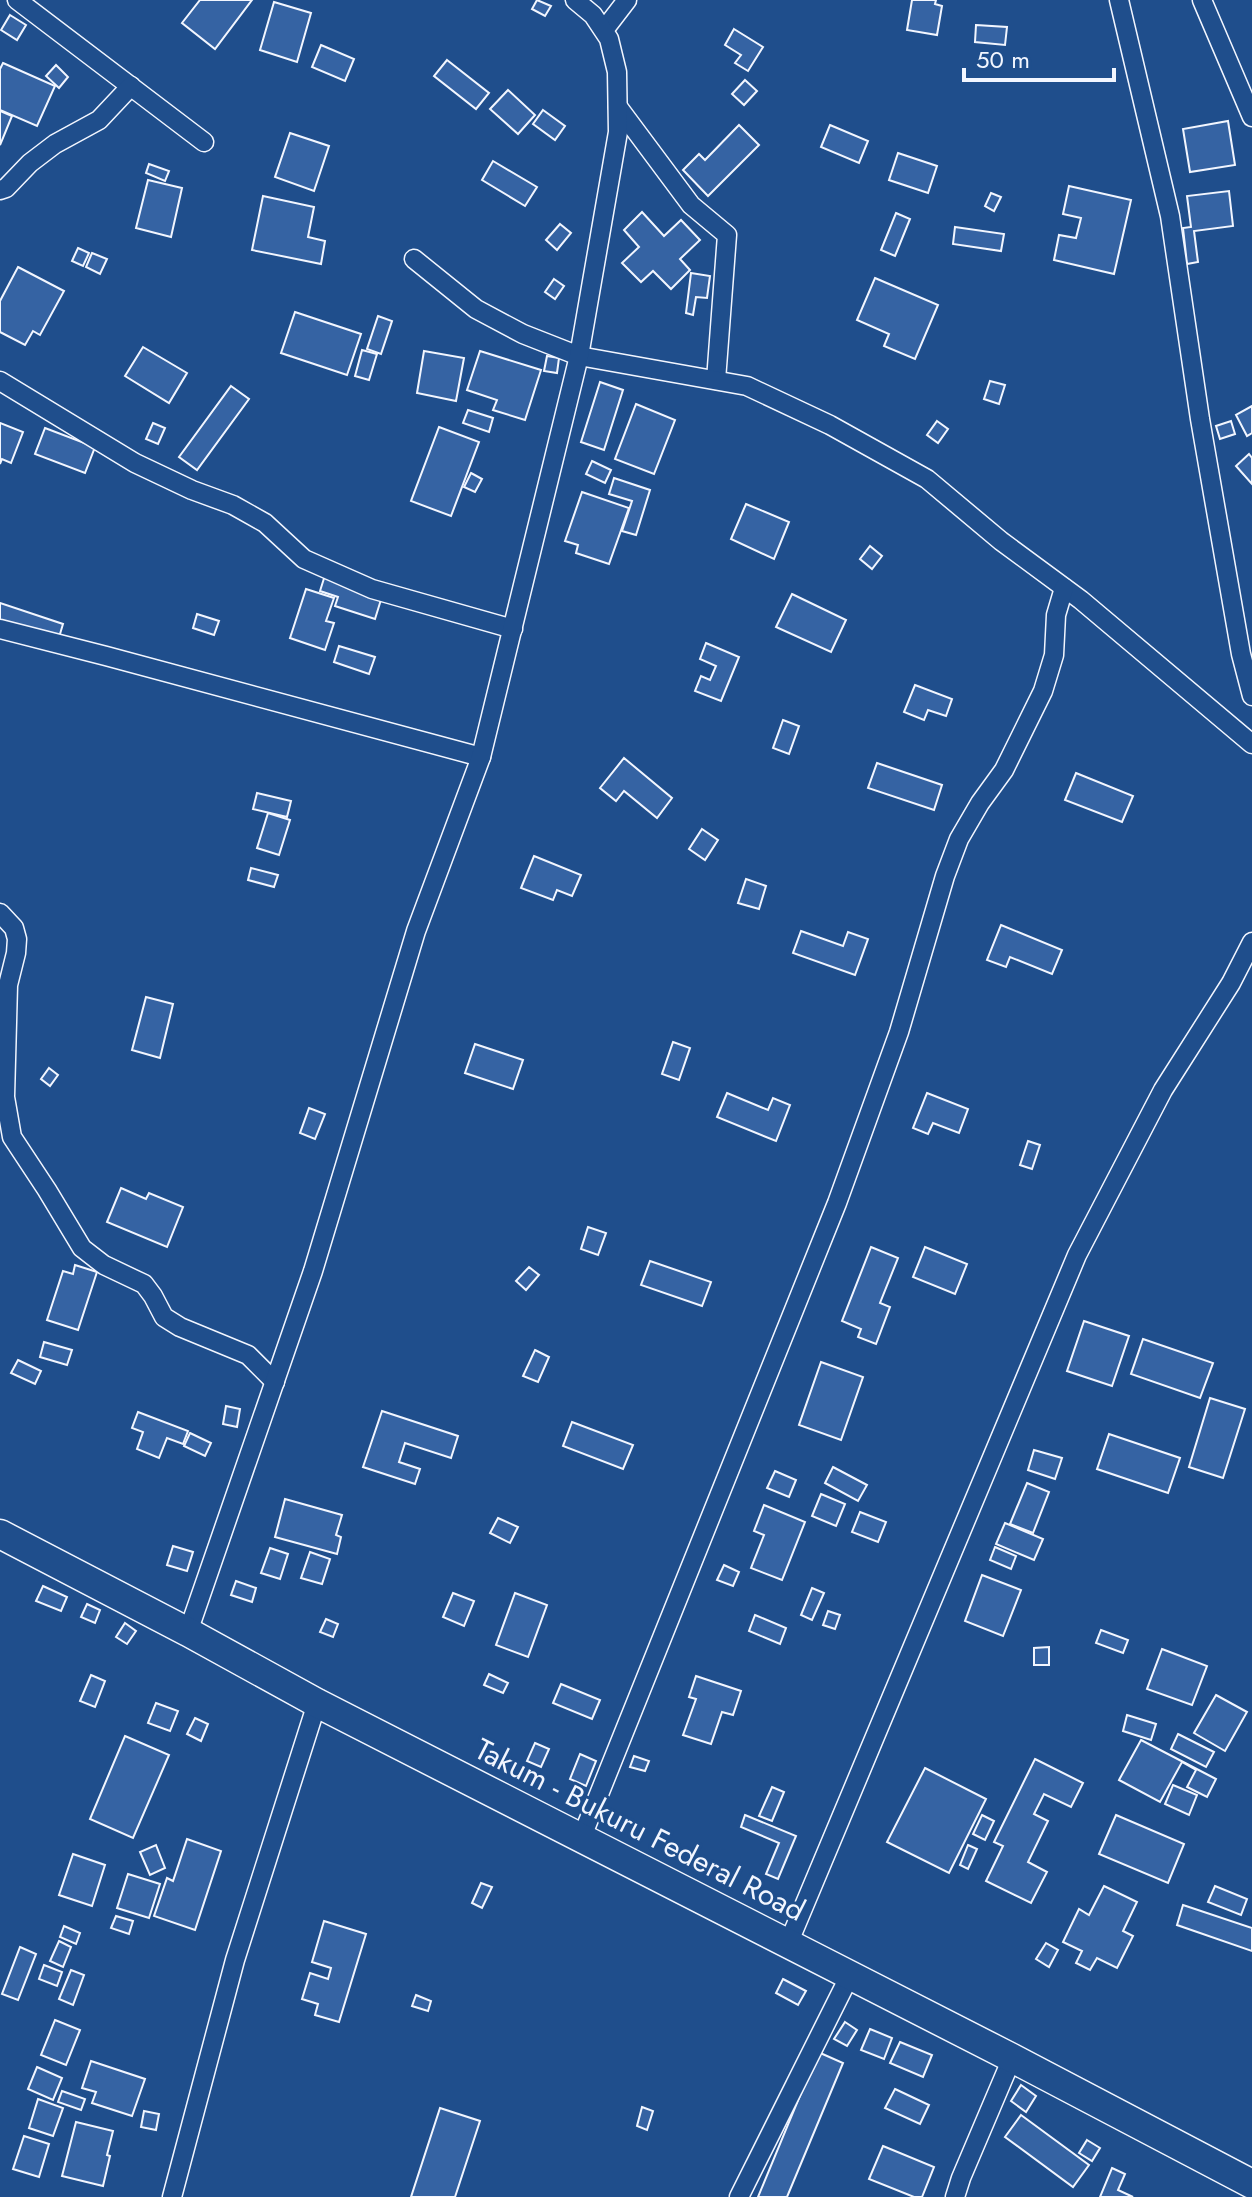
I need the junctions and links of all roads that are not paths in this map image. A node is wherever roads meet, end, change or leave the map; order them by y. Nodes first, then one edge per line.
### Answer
1 (17, 0) edge
2 (575, 0) edge
3 (627, 0) edge
4 (1119, 0) edge
5 (1202, 0) edge
6 (604, 30) junction
7 (131, 86) junction
8 (618, 107) junction
9 (1252, 117) edge
10 (204, 142) dead end
11 (0, 190) edge
12 (414, 259) dead end
13 (579, 356) junction
14 (716, 380) junction
15 (0, 381) edge
16 (1064, 588) junction
17 (0, 629) edge
18 (513, 629) junction
19 (1252, 696) edge
20 (1252, 744) edge
21 (481, 757) junction
22 (0, 913) edge
23 (1252, 942) edge
24 (275, 1382) junction
25 (0, 1534) edge
26 (188, 1632) junction
27 (317, 1703) junction
28 (581, 1839) junction
29 (788, 1944) junction
30 (850, 1975) junction
31 (1012, 2058) junction
32 (1252, 2184) edge
33 (172, 2197) edge
34 (739, 2197) edge
35 (955, 2197) edge

1 - 7 street
2 - 6 street
3 - 6 street
4 - 19 street
5 - 9 street
6 - 8 street
7 - 10 street
7 - 11 street
8 - 13 street
8 - 14 street
12 - 13 street
13 - 14 street
13 - 18 street
14 - 16 street
15 - 18 street
16 - 20 street
16 - 28 street
17 - 21 street
18 - 21 street
21 - 24 street
22 - 24 street
23 - 29 street
24 - 26 street
25 - 26 main road, Takum - Bukuru Federal Road
26 - 27 main road, Takum - Bukuru Federal Road
27 - 28 main road, Takum - Bukuru Federal Road
27 - 33 street
28 - 29 main road, Takum - Bukuru Federal Road
29 - 30 main road, Takum - Bukuru Federal Road
30 - 31 main road, Takum - Bukuru Federal Road
30 - 34 street
31 - 32 main road, Takum - Bukuru Federal Road
31 - 35 street

